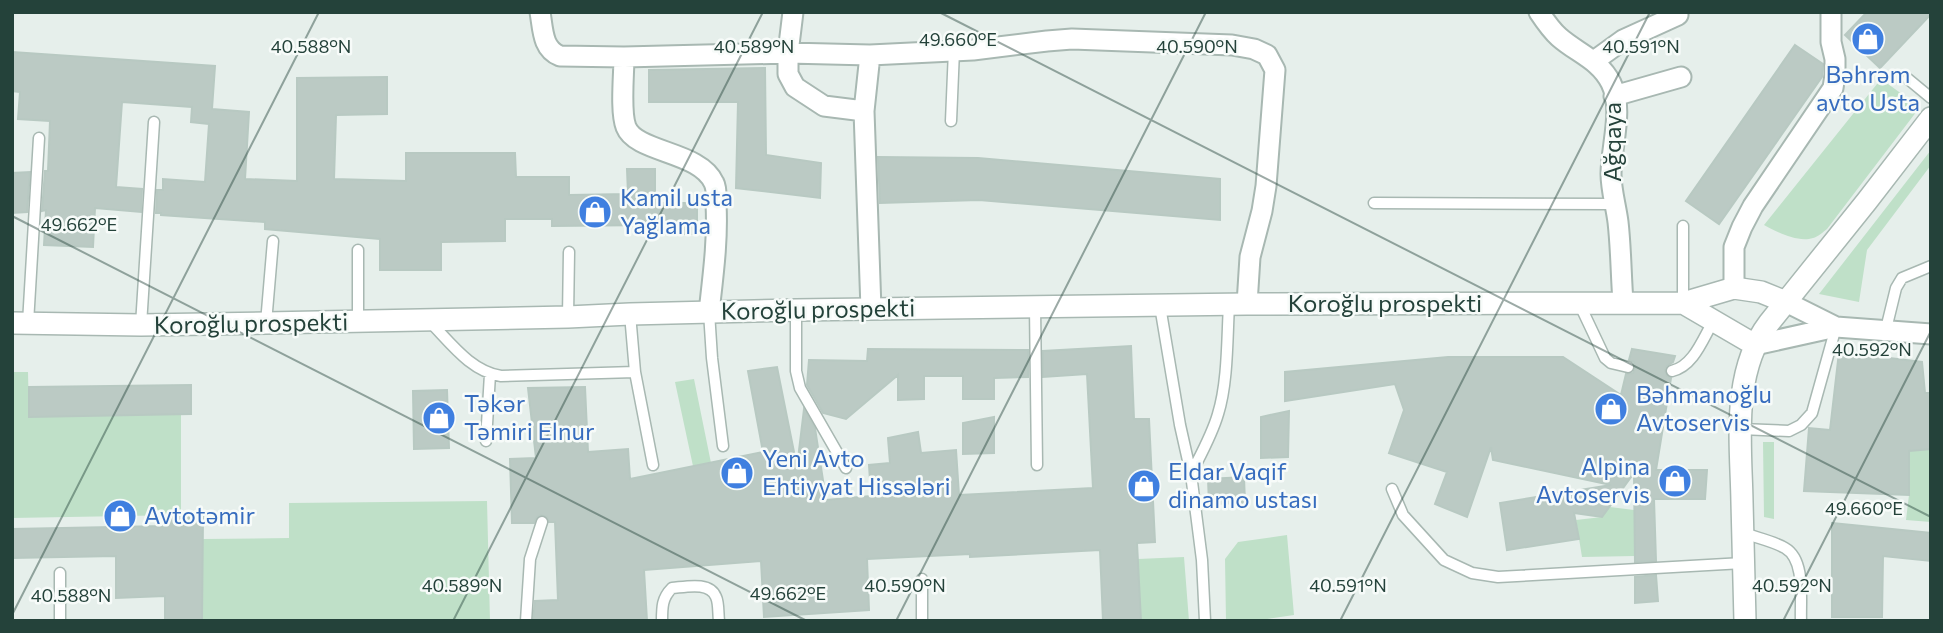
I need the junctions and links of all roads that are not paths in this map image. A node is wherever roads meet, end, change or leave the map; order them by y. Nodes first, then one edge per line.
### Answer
1 (540, 12) edge
2 (793, 12) edge
3 (1539, 12) edge
4 (1830, 12) edge
5 (1678, 15) dead end
6 (954, 50) junction
7 (788, 53) junction
8 (870, 55) junction
9 (624, 57) junction
10 (1594, 61) junction
11 (1681, 77) dead end
12 (1908, 79) dead end
13 (1614, 96) junction
14 (1931, 98) edge
15 (864, 111) junction
16 (1931, 118) edge
17 (951, 121) dead end
18 (153, 122) dead end
19 (39, 138) dead end
20 (1374, 203) dead end
21 (1613, 204) junction
22 (1683, 226) dead end
23 (273, 241) dead end
24 (358, 250) dead end
25 (569, 252) dead end
26 (1931, 266) edge
27 (1734, 288) junction
28 (1623, 302) junction
29 (1786, 302) junction
30 (1579, 303) junction
31 (1683, 303) junction
32 (1238, 304) junction
33 (1160, 306) junction
34 (1035, 307) junction
35 (870, 309) junction
36 (796, 310) junction
37 (709, 312) junction
38 (630, 314) junction
39 (568, 317) junction
40 (1714, 320) junction
41 (428, 321) junction
42 (358, 322) junction
43 (20, 323) edge
44 (266, 323) junction
45 (141, 325) junction
46 (1836, 327) junction
47 (1886, 329) junction
48 (1931, 334) edge
49 (1755, 345) junction
50 (1628, 367) dead end
51 (1672, 371) dead end
52 (635, 372) junction
53 (490, 374) junction
54 (1741, 429) junction
55 (486, 441) dead end
56 (723, 446) dead end
57 (653, 465) dead end
58 (1037, 465) dead end
59 (846, 468) dead end
60 (1191, 474) junction
61 (1392, 489) dead end
62 (542, 522) dead end
63 (1743, 533) junction
64 (1743, 563) junction
65 (60, 573) dead end
66 (922, 579) dead end
67 (60, 621) edge
68 (526, 621) edge
69 (662, 621) edge
70 (719, 621) edge
71 (922, 621) edge
72 (1205, 621) edge
73 (1745, 621) edge
74 (1801, 621) edge

1 - 9 street
2 - 7 street
3 - 10 street, Ağqaya
4 - 27 street
5 - 10 street
6 - 8 street
6 - 17 lane
6 - 32 street
7 - 8 street
7 - 9 street
7 - 15 street
8 - 15 street
9 - 37 street
10 - 13 street, Ağqaya
11 - 13 street
12 - 14 lane
13 - 21 street, Ağqaya
15 - 35 street
16 - 29 street
18 - 45 lane
19 - 43 lane
20 - 21 lane
21 - 28 street, Ağqaya
22 - 31 lane
23 - 44 lane
24 - 42 lane
25 - 39 lane
26 - 47 lane
27 - 29 street
27 - 31 street
28 - 30 street, Koroğlu prospekti
28 - 31 street, Koroğlu prospekti
29 - 46 street
29 - 49 street
30 - 32 street, Koroğlu prospekti
30 - 50 lane
31 - 40 street
32 - 33 street, Koroğlu prospekti
32 - 60 lane
33 - 34 street, Koroğlu prospekti
33 - 60 lane
34 - 35 street, Koroğlu prospekti
34 - 58 lane
35 - 36 street, Koroğlu prospekti
36 - 37 street, Koroğlu prospekti
36 - 59 lane
37 - 38 street, Koroğlu prospekti
37 - 56 lane
38 - 39 street, Koroğlu prospekti
38 - 52 lane
39 - 41 street, Koroğlu prospekti
40 - 49 street
40 - 51 lane
41 - 42 street, Koroğlu prospekti
41 - 53 lane
42 - 44 street, Koroğlu prospekti
43 - 45 street, Koroğlu prospekti
44 - 45 street, Koroğlu prospekti
46 - 47 street
46 - 49 street
46 - 54 lane
47 - 48 street
49 - 54 street
52 - 53 lane
52 - 57 lane
53 - 55 lane
54 - 63 street
60 - 72 lane
61 - 64 lane
62 - 68 lane
63 - 64 street
63 - 74 lane
64 - 73 street
65 - 67 lane
66 - 71 lane
69 - 70 lane

